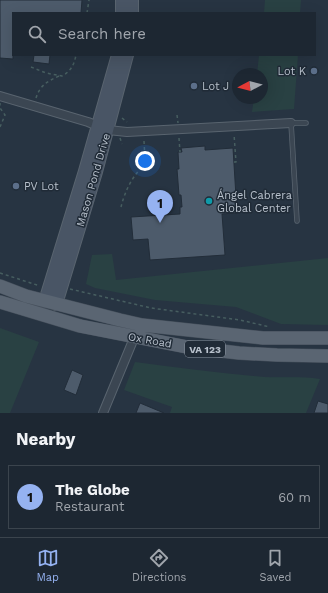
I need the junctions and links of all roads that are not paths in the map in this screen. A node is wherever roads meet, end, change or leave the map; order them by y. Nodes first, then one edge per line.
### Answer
1 (122, 0) edge
2 (132, 0) edge
3 (122, 12) edge
4 (132, 12) edge
5 (118, 56) edge
6 (127, 56) edge
7 (0, 96) edge
8 (291, 123) junction
9 (306, 123) dead end
10 (103, 128) junction
11 (297, 221) dead end
12 (0, 286) edge
13 (0, 302) edge
14 (50, 302) junction
15 (120, 320) junction
16 (170, 328) junction
17 (134, 338) junction
18 (328, 338) edge
19 (328, 356) edge
20 (103, 413) edge

1 - 3 street
2 - 4 street
5 - 10 street, Mason Pond Drive
6 - 10 street, Mason Pond Drive
7 - 10 street
8 - 9 lane
8 - 10 street
8 - 11 lane
10 - 14 street, Mason Pond Drive
12 - 14 main road, Ox Road / VA 123
13 - 17 main road, Ox Road / VA 123
14 - 15 main road, Ox Road / VA 123
15 - 16 main road, Ox Road / VA 123
15 - 17 main road
16 - 17 main road
16 - 18 main road, Ox Road / VA 123
17 - 19 main road, Ox Road / VA 123
17 - 20 street

